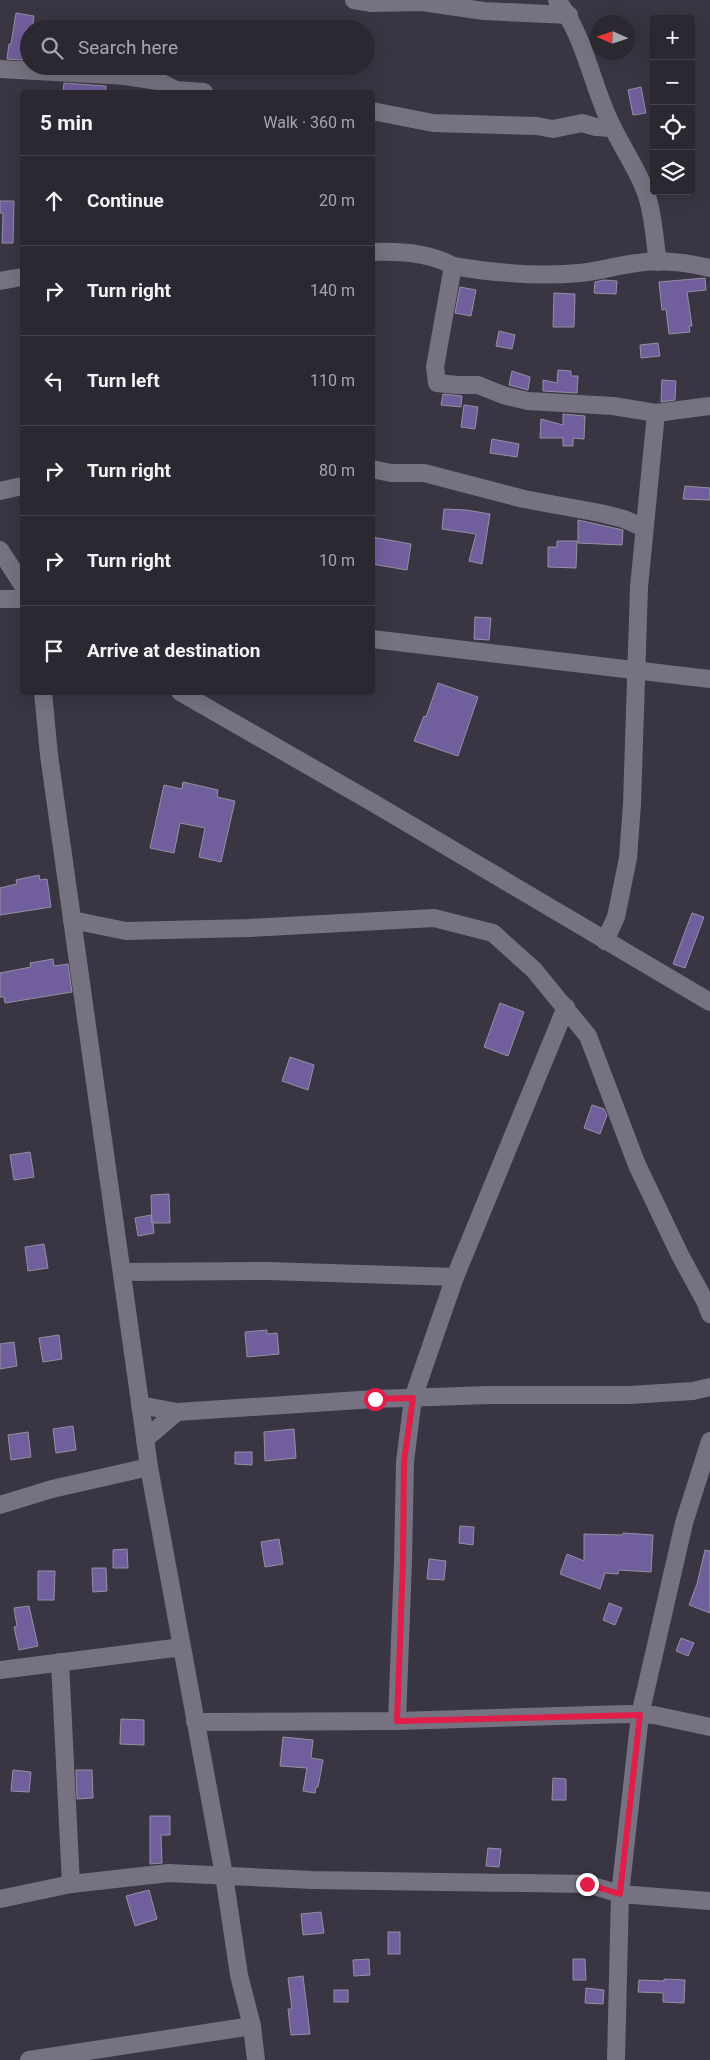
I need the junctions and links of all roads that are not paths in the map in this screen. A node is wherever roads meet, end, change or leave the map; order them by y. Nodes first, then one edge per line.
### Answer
1 (354, 0) edge
2 (557, 0) edge
3 (568, 15) junction
4 (0, 69) edge
5 (20, 70) edge
6 (106, 75) edge
7 (176, 90) edge
8 (375, 112) edge
9 (612, 128) junction
10 (375, 252) edge
11 (658, 262) junction
12 (453, 266) junction
13 (710, 268) edge
14 (20, 277) edge
15 (0, 281) edge
16 (710, 406) edge
17 (656, 413) junction
18 (375, 470) edge
19 (20, 486) edge
20 (0, 491) edge
21 (644, 528) junction
22 (0, 550) edge
23 (20, 581) edge
24 (0, 598) edge
25 (20, 599) edge
26 (375, 639) edge
27 (637, 670) junction
28 (710, 679) edge
29 (43, 695) edge
30 (185, 695) edge
31 (72, 920) junction
32 (605, 941) junction
33 (710, 1002) edge
34 (566, 1007) junction
35 (122, 1272) junction
36 (455, 1277) junction
37 (710, 1314) edge
38 (702, 1389) edge
39 (413, 1398) junction
40 (710, 1399) edge
41 (140, 1405) junction
42 (177, 1412) junction
43 (145, 1440) junction
44 (710, 1441) edge
45 (149, 1467) junction
46 (0, 1505) edge
47 (182, 1647) junction
48 (60, 1662) junction
49 (0, 1670) edge
50 (640, 1715) junction
51 (397, 1721) junction
52 (195, 1722) junction
53 (710, 1727) edge
54 (224, 1875) junction
55 (71, 1884) junction
56 (620, 1894) junction
57 (0, 1899) edge
58 (710, 1901) edge
59 (252, 2026) junction
60 (29, 2060) edge
61 (256, 2060) edge
62 (616, 2060) edge

1 - 3 street
2 - 3 street
3 - 9 street
4 - 5 street
6 - 7 street
8 - 9 street
9 - 11 street
10 - 12 street
11 - 12 street
11 - 13 street
12 - 17 street
14 - 15 street
16 - 17 street
17 - 21 street
18 - 21 street
19 - 20 street
21 - 27 street
22 - 23 street
24 - 25 street
26 - 27 street
27 - 28 street
27 - 32 street
29 - 31 street
30 - 32 street
31 - 34 street
31 - 35 street
32 - 33 street
34 - 36 street
34 - 37 street
35 - 36 street
35 - 41 street
36 - 39 street
38 - 39 street
38 - 40 street
39 - 42 street
39 - 51 street
41 - 42 street
41 - 43 street
42 - 43 street
43 - 45 street
44 - 50 street
45 - 46 street
45 - 47 street
47 - 48 street
47 - 52 street
48 - 49 street
48 - 55 street
50 - 51 street
50 - 53 street
50 - 56 street
51 - 52 street
52 - 54 street
54 - 55 street
54 - 56 street
54 - 59 street
55 - 57 street
56 - 58 street
56 - 62 street
59 - 60 street
59 - 61 street

